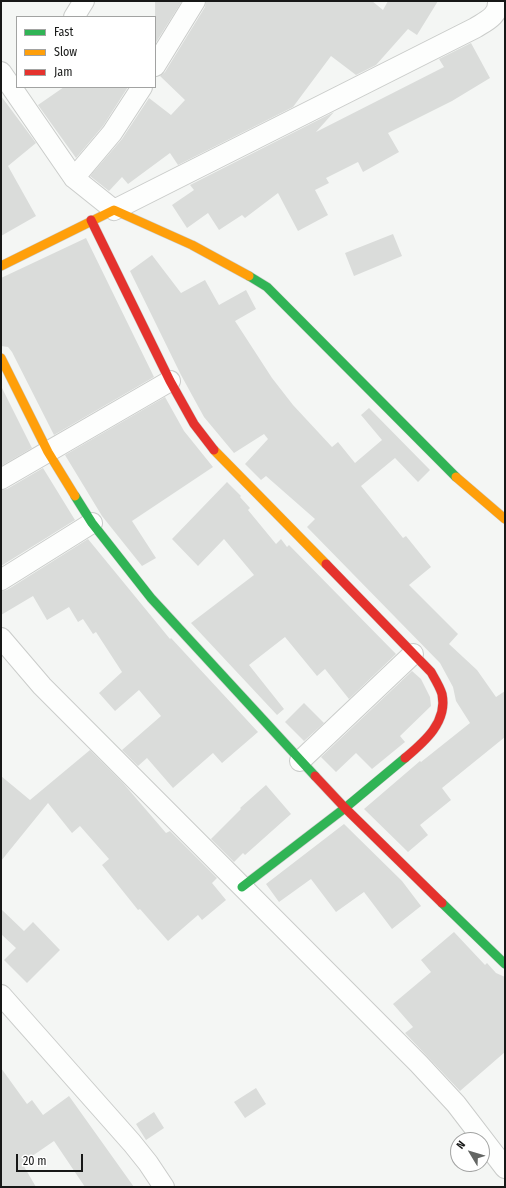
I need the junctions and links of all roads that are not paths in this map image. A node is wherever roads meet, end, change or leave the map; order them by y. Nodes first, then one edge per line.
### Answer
1 (84, 1) edge
2 (196, 1) edge
3 (498, 1) edge
4 (75, 16) edge
5 (156, 64) edge
6 (1, 72) edge
7 (141, 88) edge
8 (17, 90) edge
9 (74, 178) junction
10 (114, 210) junction
11 (92, 220) junction
12 (1, 266) edge
13 (1, 358) edge
14 (170, 381) junction
15 (48, 452) junction
16 (1, 479) edge
17 (505, 519) edge
18 (92, 524) junction
19 (1, 580) edge
20 (1, 638) edge
21 (413, 654) junction
22 (300, 761) junction
23 (345, 808) junction
24 (242, 887) junction
25 (505, 964) edge
26 (1, 995) edge
27 (505, 1168) edge
28 (164, 1187) edge

1 - 4 street
2 - 5 street
3 - 10 street
6 - 8 street
7 - 9 street
8 - 9 street
9 - 10 street
10 - 11 street
10 - 17 street
11 - 12 street
11 - 14 street
13 - 15 street
14 - 15 street
14 - 21 street
15 - 16 street
15 - 18 street
18 - 19 street
18 - 22 street
20 - 24 street
21 - 22 street
21 - 23 street
22 - 23 street
23 - 24 street
23 - 25 street
24 - 27 street
26 - 28 street

